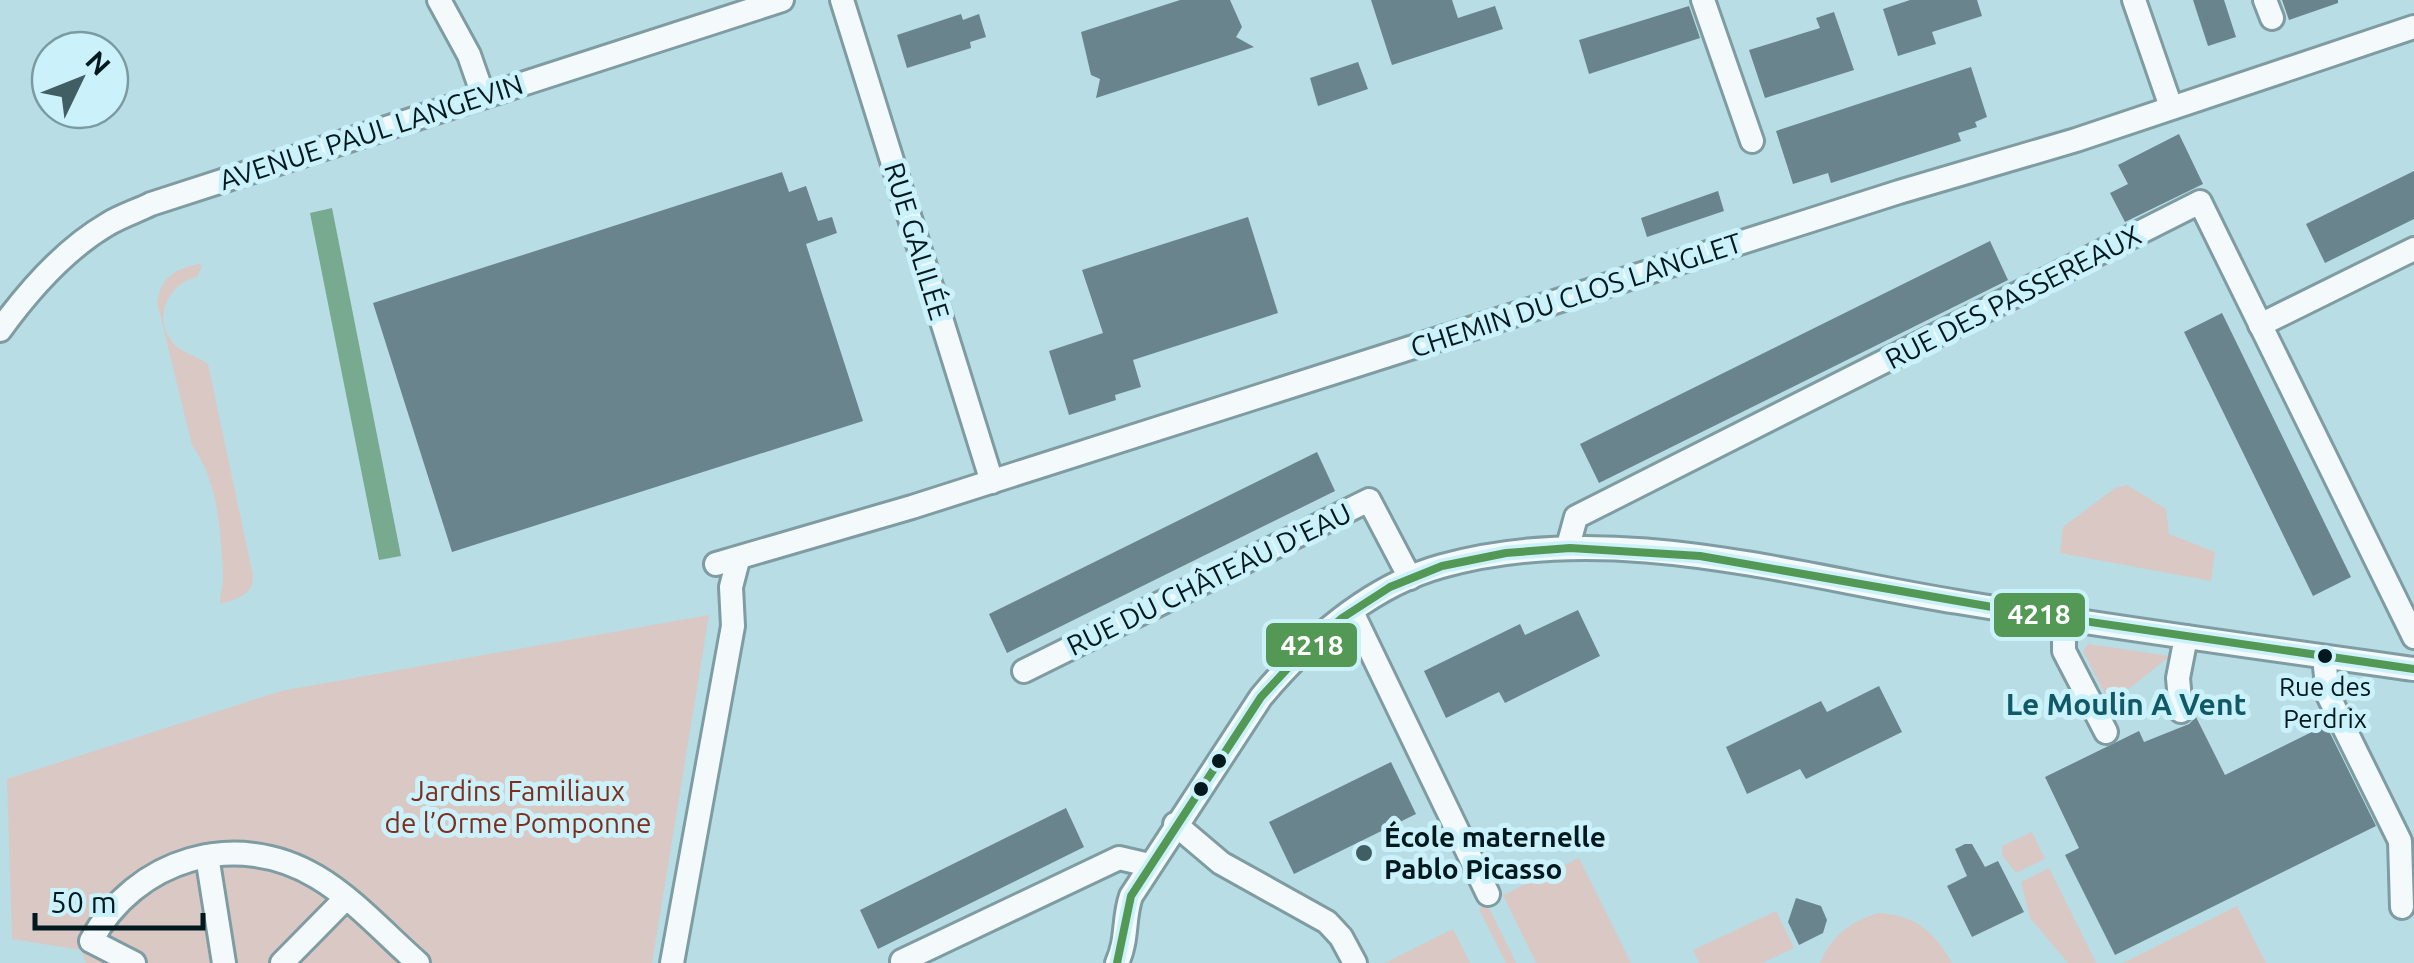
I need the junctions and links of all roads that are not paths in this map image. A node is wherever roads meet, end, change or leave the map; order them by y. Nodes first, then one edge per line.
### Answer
1 (439, 0) edge
2 (782, 0) edge
3 (842, 0) edge
4 (1703, 0) edge
5 (2134, 0) edge
6 (2414, 27) edge
7 (483, 95) junction
8 (2171, 108) junction
9 (1752, 141) dead end
10 (2414, 249) edge
11 (2260, 325) junction
12 (0, 330) edge
13 (992, 482) junction
14 (1568, 546) junction
15 (1410, 578) junction
16 (1352, 612) junction
17 (2064, 618) junction
18 (2186, 637) junction
19 (2414, 637) edge
20 (2324, 657) junction
21 (2414, 669) edge
22 (1024, 671) dead end
23 (2181, 712) dead end
24 (2106, 732) dead end
25 (1175, 824) junction
26 (207, 856) junction
27 (1149, 865) junction
28 (1488, 894) dead end
29 (346, 898) junction
30 (2402, 908) dead end
31 (902, 962) edge
32 (134, 963) edge
33 (224, 963) edge
34 (282, 963) edge
35 (418, 963) edge
36 (672, 963) edge
37 (1117, 963) edge
38 (1355, 963) edge

1 - 7 street
2 - 7 street, AVENUE PAUL LANGEVIN
3 - 13 street, RUE GALILÉE
4 - 9 street
5 - 8 street
6 - 8 street, CHEMIN DU CLOS LANGLET
7 - 12 street, AVENUE PAUL LANGEVIN
8 - 13 street, CHEMIN DU CLOS LANGLET
10 - 11 street
11 - 14 street, RUE DES PASSEREAUX
11 - 19 street
13 - 36 street, CHEMIN DU CLOS LANGLET
14 - 15 street
14 - 17 street
15 - 16 street
15 - 22 street, RUE DU CHÂTEAU D'EAU
16 - 25 street
16 - 28 street
17 - 18 street
17 - 24 street
18 - 20 street
18 - 23 street
20 - 21 street
20 - 30 street
25 - 27 street
25 - 38 street
26 - 29 street
26 - 32 street
26 - 33 street
27 - 31 street
27 - 37 street
29 - 34 street
29 - 35 street

